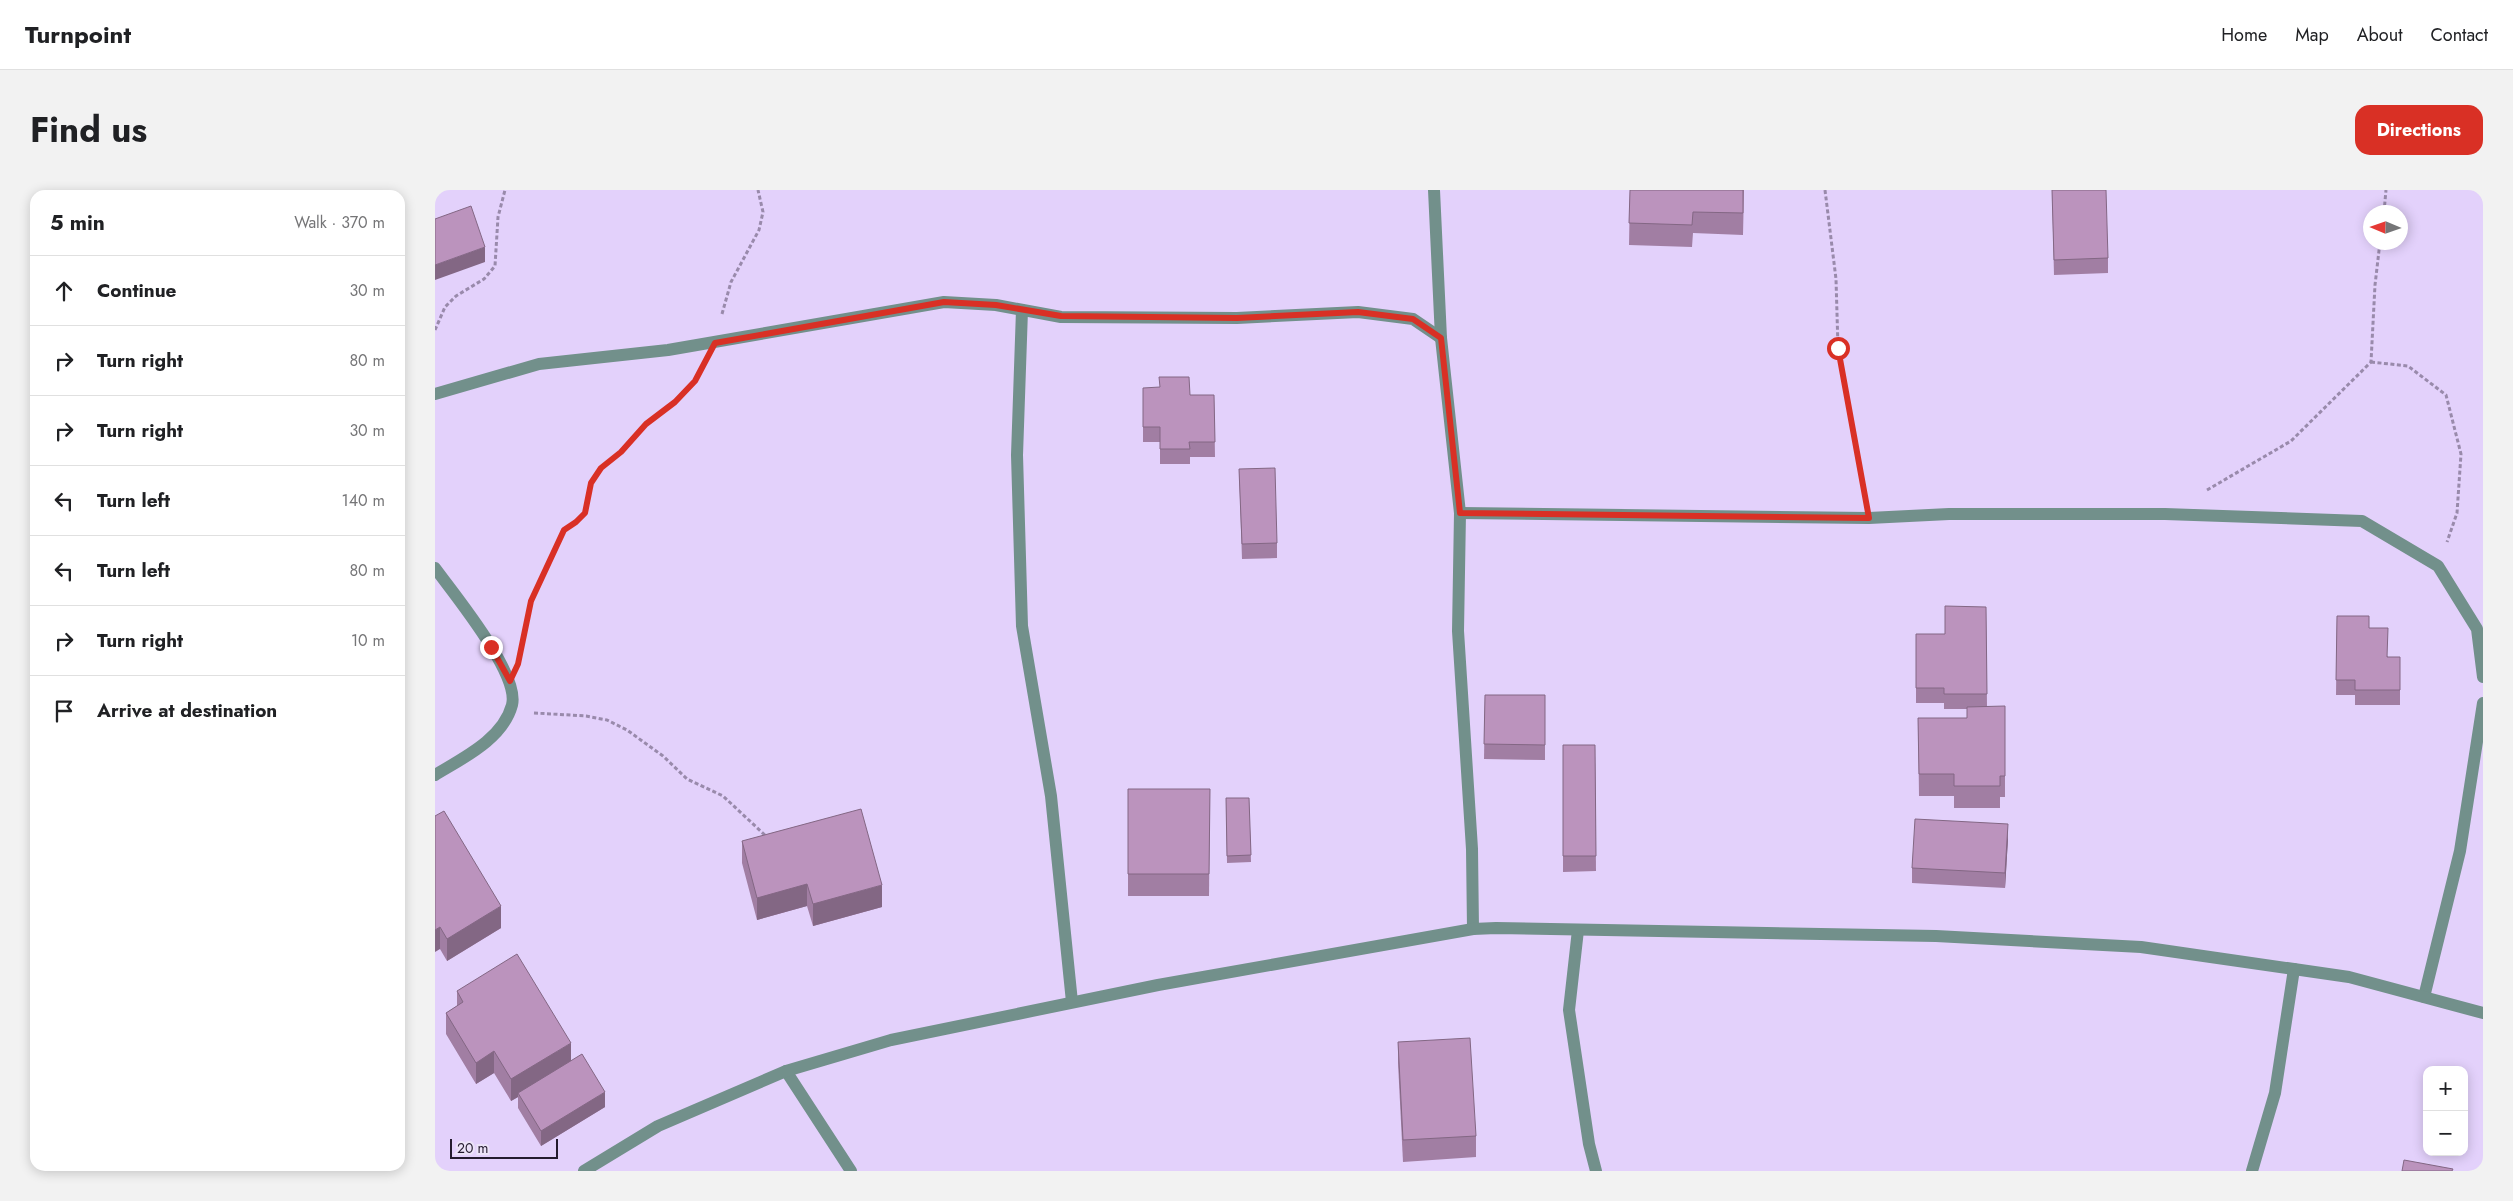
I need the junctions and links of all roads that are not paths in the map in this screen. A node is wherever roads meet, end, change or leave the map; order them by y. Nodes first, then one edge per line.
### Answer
1 (1434, 190) edge
2 (1022, 310) junction
3 (1441, 338) junction
4 (435, 394) edge
5 (1460, 513) junction
6 (435, 568) edge
7 (2483, 676) edge
8 (2483, 703) edge
9 (435, 775) edge
10 (1473, 929) junction
11 (1578, 930) junction
12 (2294, 969) junction
13 (2424, 997) junction
14 (1073, 1002) junction
15 (2483, 1013) edge
16 (786, 1071) junction
17 (584, 1171) edge
18 (851, 1171) edge
19 (1595, 1171) edge
20 (2252, 1171) edge

1 - 3 street
2 - 3 street
2 - 4 street
2 - 14 street
3 - 5 street
5 - 7 street
5 - 10 street
6 - 9 street
8 - 13 street
10 - 11 street
10 - 14 street
11 - 12 street
11 - 19 street
12 - 13 street
12 - 20 street
13 - 15 street
14 - 16 street
16 - 17 street
16 - 18 street

